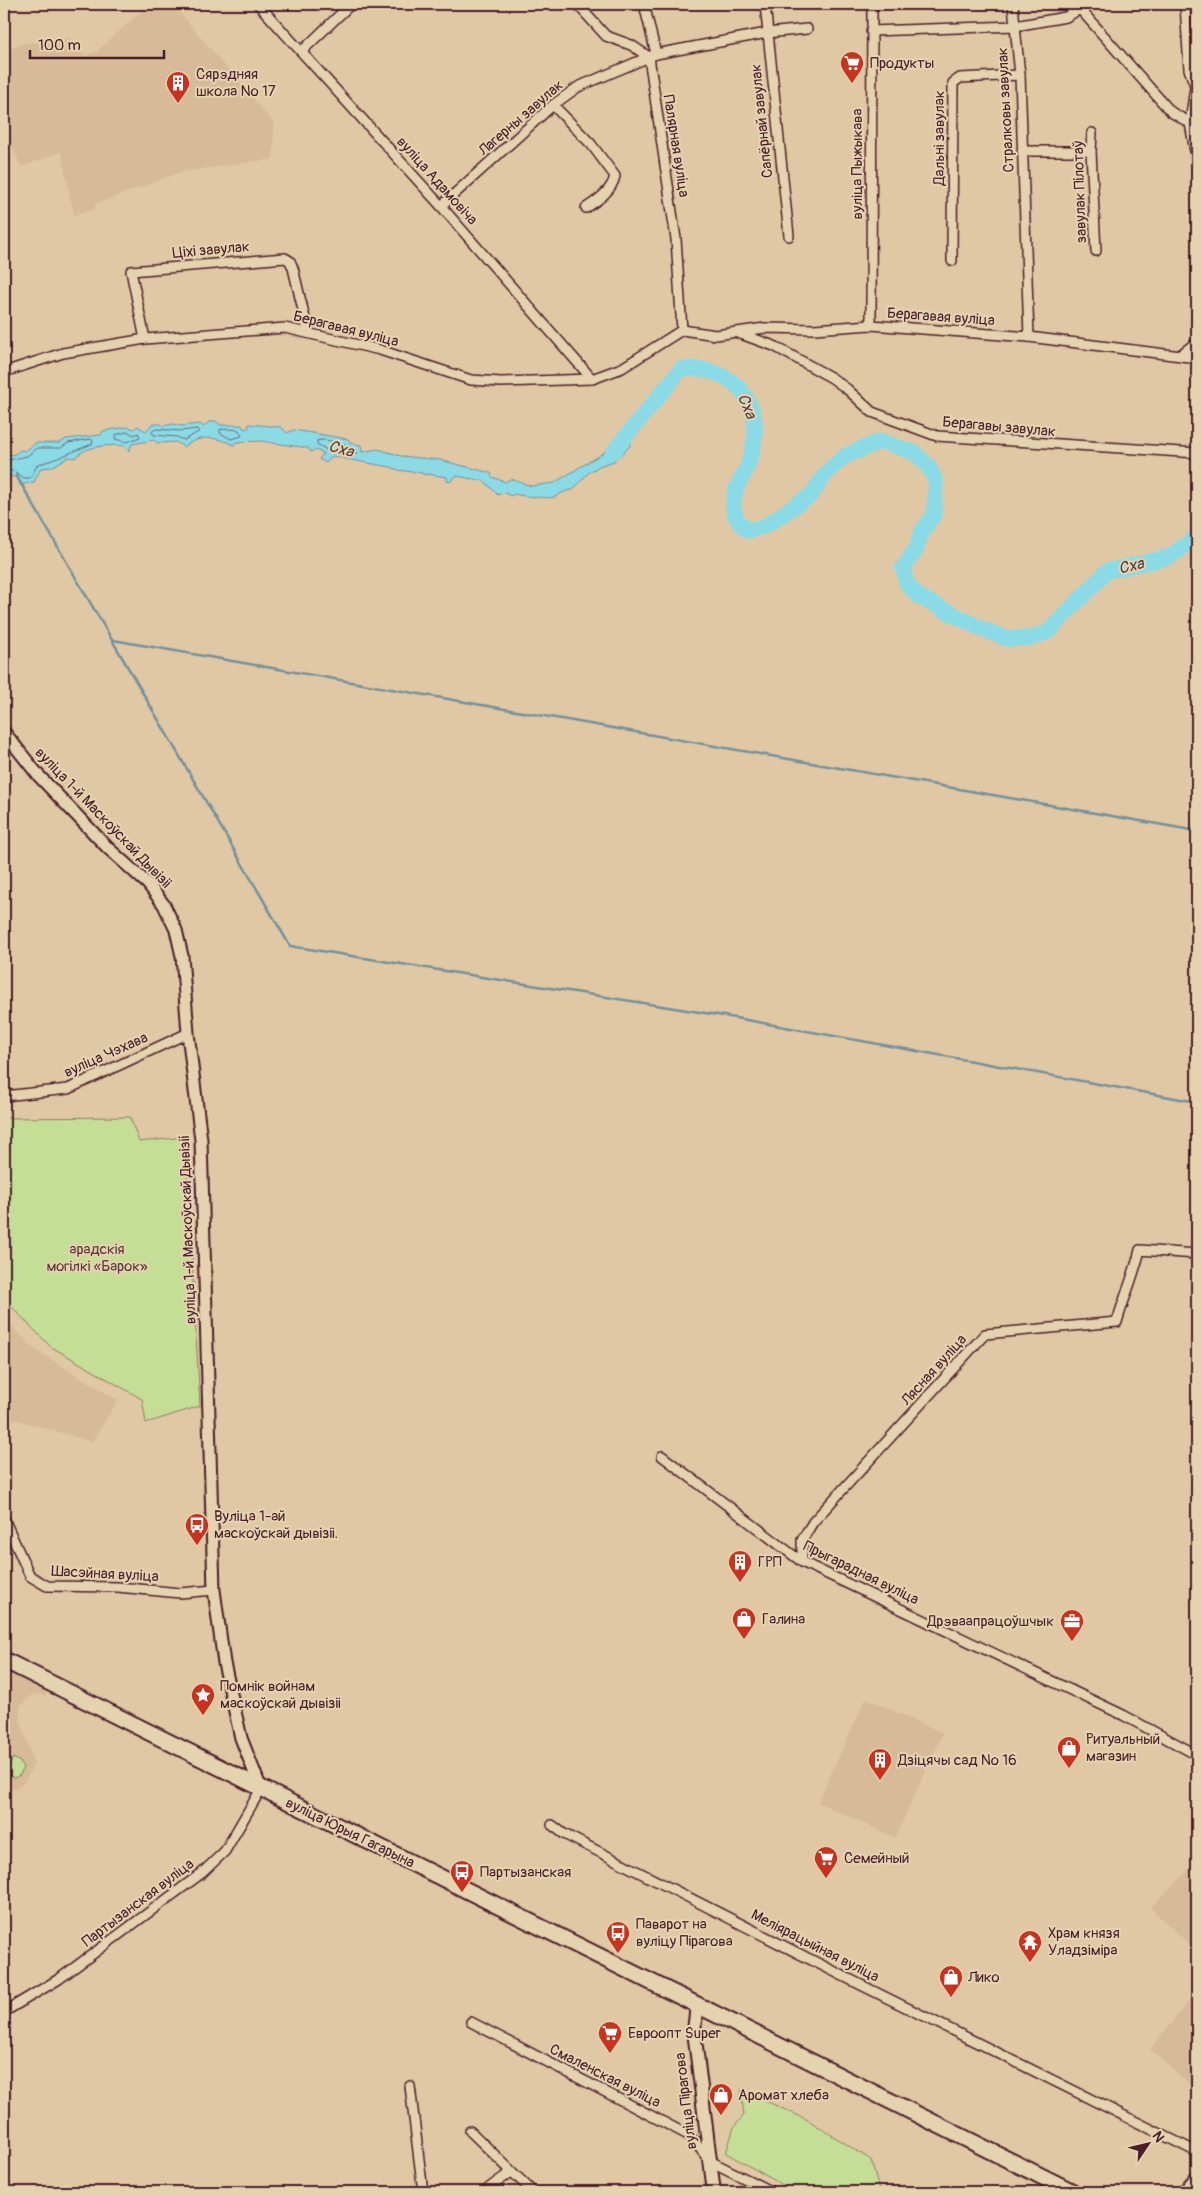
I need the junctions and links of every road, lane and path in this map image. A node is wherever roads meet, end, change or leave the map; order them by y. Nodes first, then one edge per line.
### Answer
1 (258, 4) edge
2 (350, 4) edge
3 (576, 4) edge
4 (644, 4) edge
5 (765, 4) edge
6 (872, 4) edge
7 (1013, 4) edge
8 (1185, 4) edge
9 (1084, 6) edge
10 (1015, 26) junction
11 (807, 29) dead end
12 (871, 31) junction
13 (767, 33) junction
14 (302, 51) junction
15 (652, 55) junction
16 (1020, 75) junction
17 (1196, 89) edge
18 (553, 105) junction
19 (1190, 124) junction
20 (1092, 133) dead end
21 (1091, 151) junction
22 (1022, 152) junction
23 (1197, 163) edge
24 (441, 206) junction
25 (586, 208) dead end
26 (788, 236) dead end
27 (1096, 250) dead end
28 (952, 261) dead end
29 (871, 325) junction
30 (682, 330) junction
31 (308, 331) junction
32 (735, 332) junction
33 (1029, 337) junction
34 (145, 339) junction
35 (1197, 342) edge
36 (1180, 354) junction
37 (1197, 358) edge
38 (4, 372) edge
39 (592, 379) junction
40 (1197, 453) edge
41 (4, 732) edge
42 (188, 1033) junction
43 (4, 1096) edge
44 (1197, 1254) edge
45 (662, 1456) dead end
46 (4, 1519) edge
47 (802, 1562) junction
48 (214, 1590) junction
49 (4, 1660) edge
50 (1197, 1755) edge
51 (261, 1789) junction
52 (552, 1825) dead end
53 (697, 2005) junction
54 (4, 2012) edge
55 (471, 2022) dead end
56 (410, 2086) dead end
57 (470, 2131) dead end
58 (1197, 2152) edge
59 (710, 2161) junction
60 (511, 2172) junction
61 (1197, 2175) edge
62 (423, 2192) edge
63 (490, 2192) edge
64 (533, 2192) edge
65 (714, 2192) edge
66 (772, 2192) edge
67 (1073, 2192) edge
68 (1182, 2192) edge

1 - 14 street, вуліца Адамовіча
2 - 14 street
3 - 15 street
4 - 15 street, Палярная вуліца
5 - 13 street, Сапёрнай завулак
6 - 12 street, вуліца Пыжыкава
7 - 10 street
8 - 17 street
9 - 10 street
9 - 19 street
10 - 12 street, Стралковы завулак
10 - 16 street, Стралковы завулак
11 - 13 street
12 - 29 street, вуліца Пыжыкава
13 - 15 street
13 - 26 street, Сапёрнай завулак
14 - 24 street, вуліца Адамовіча
15 - 18 street, Лагерны завулак
15 - 30 street, Палярная вуліца
16 - 22 street, Стралковы завулак
16 - 28 street, Дальні завулак
17 - 19 street
18 - 24 street, Лагерны завулак
18 - 25 street
19 - 23 street
20 - 21 street, завулак Пілотаў
21 - 22 street
21 - 27 street, завулак Пілотаў
22 - 33 street, Стралковы завулак
24 - 39 street, вуліца Адамовіча
29 - 32 street, Берагавая вуліца
29 - 33 street, Берагавая вуліца
30 - 32 street, Берагавая вуліца
30 - 39 street, Берагавая вуліца
31 - 34 street, Берагавая вуліца
31 - 34 street, Ціхі завулак
31 - 39 street, Берагавая вуліца
32 - 40 street, Берагавы завулак
33 - 36 street, Берагавая вуліца
34 - 38 street, Берагавая вуліца
35 - 36 street
36 - 37 street, Берагавая вуліца
41 - 42 street, вуліца 1-й Маскоўскай Дывізіі
42 - 43 street, вуліца Чэхава
42 - 48 street, вуліца 1-й Маскоўскай Дывізіі
44 - 47 street, Лясная вуліца
45 - 47 street, Прыгарадная вуліца
46 - 48 street, Шасэйная вуліца
47 - 50 street, Прыгарадная вуліца
48 - 51 street, вуліца 1-й Маскоўскай Дывізіі
49 - 51 main road, вуліца Юрыя Гагарына
51 - 53 main road, вуліца Юрыя Гагарына
51 - 54 street, Партызанская вуліца
52 - 58 street, Меліярацыйная вуліца
53 - 59 main road, вуліца Пірагова
53 - 67 main road, вуліца Юрыя Гагарына
55 - 59 street, Смаленская вуліца
56 - 62 street
57 - 60 street
59 - 65 main road, вуліца Пірагова
59 - 66 street, Смаленская вуліца
60 - 63 street
60 - 64 street
61 - 68 street

